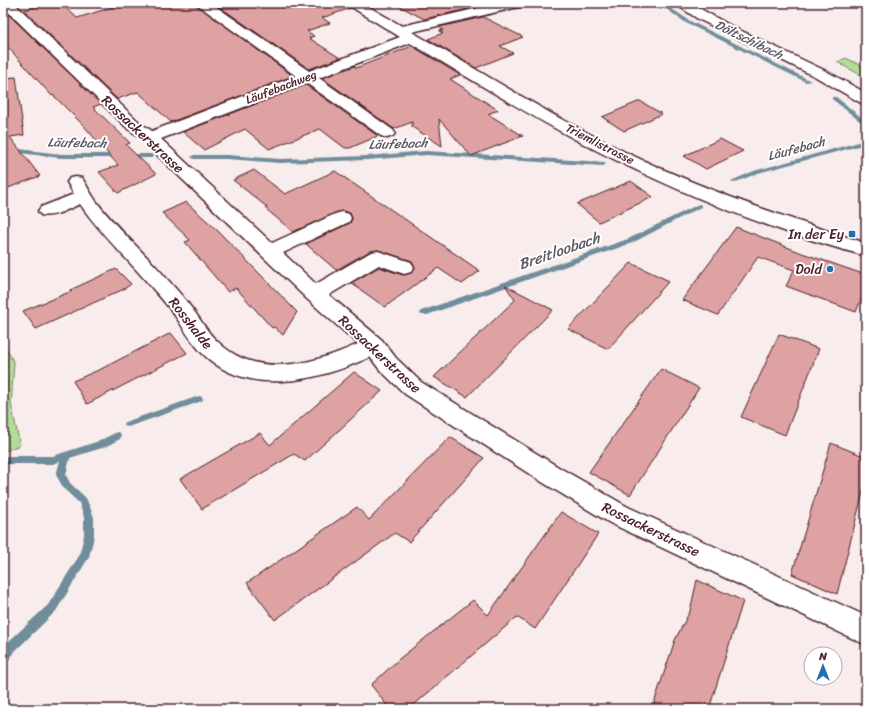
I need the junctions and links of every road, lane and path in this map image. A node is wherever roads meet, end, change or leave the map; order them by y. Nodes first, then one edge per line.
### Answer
1 (6, 3) edge
2 (202, 3) edge
3 (352, 3) edge
4 (518, 3) edge
5 (681, 3) edge
6 (406, 34) junction
7 (307, 77) junction
8 (866, 100) edge
9 (387, 133) dead end
10 (151, 137) junction
11 (47, 211) dead end
12 (342, 218) dead end
13 (866, 250) edge
14 (269, 252) junction
15 (404, 267) dead end
16 (314, 294) junction
17 (374, 346) junction
18 (866, 630) edge

1 - 10 street, Rossackerstrasse
2 - 7 street
3 - 6 street, Triemlistrasse
4 - 6 street, Läufebachweg
5 - 8 street
6 - 7 street, Läufebachweg
6 - 13 street, Triemlistrasse
7 - 9 street
7 - 10 street, Läufebachweg
10 - 14 street, Rossackerstrasse
11 - 17 street, Rosshalde
12 - 14 street
14 - 16 street, Rossackerstrasse
15 - 16 street
16 - 17 street, Rossackerstrasse
17 - 18 street, Rossackerstrasse

